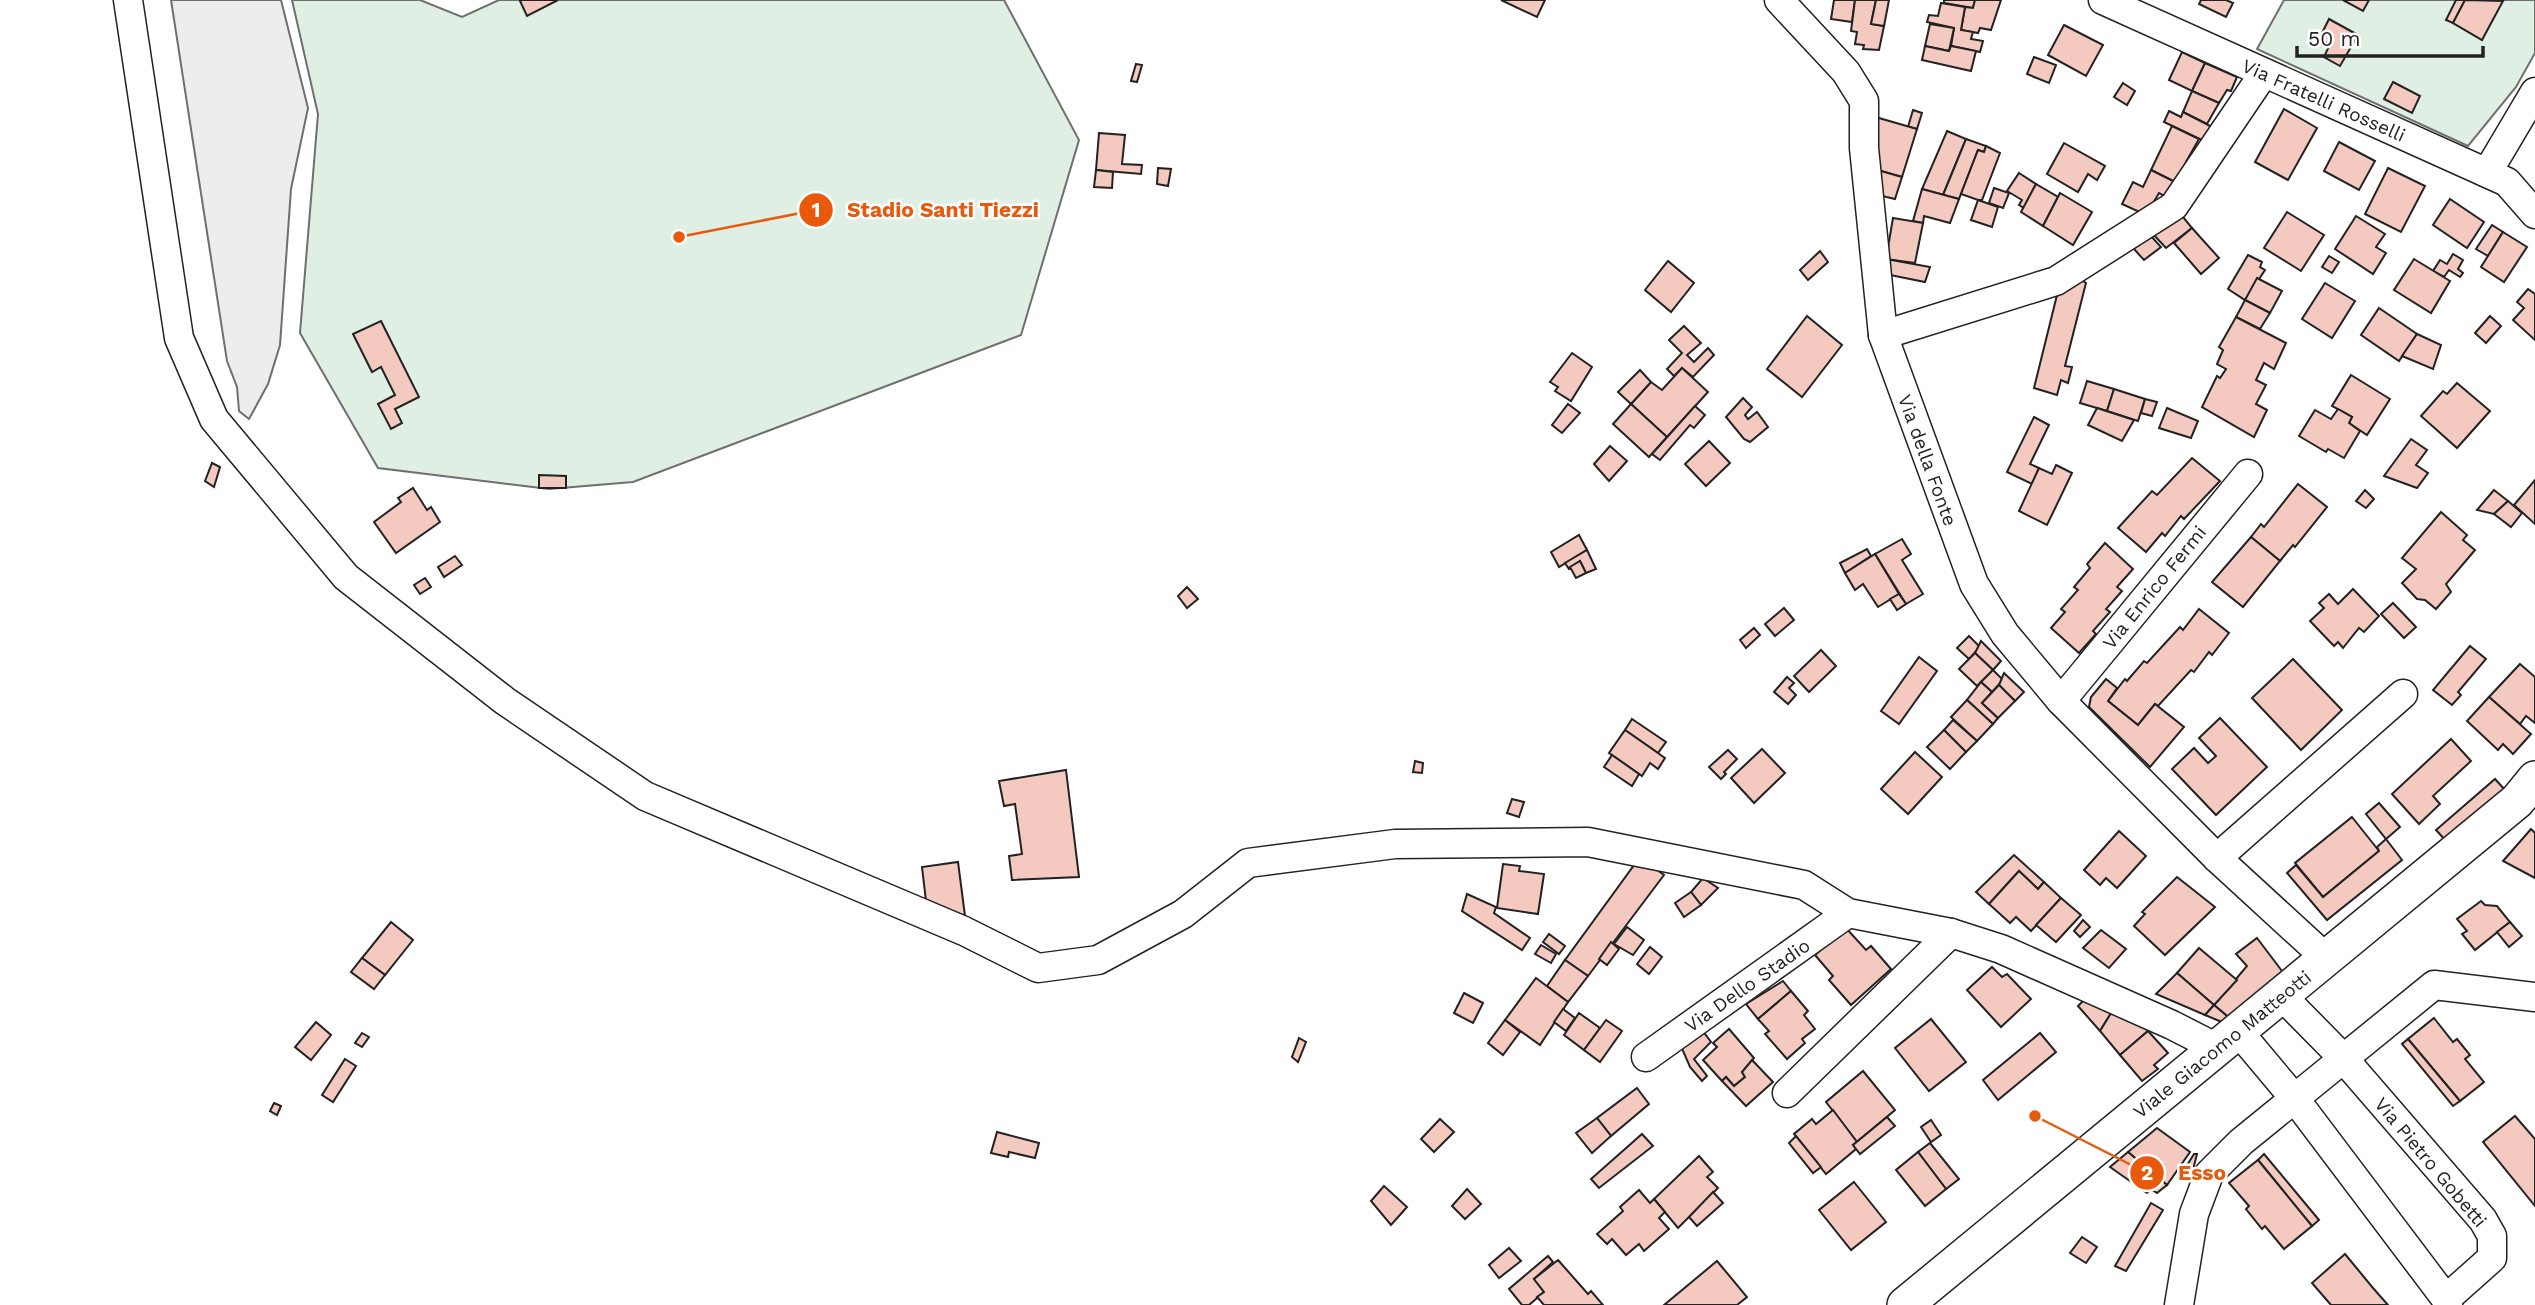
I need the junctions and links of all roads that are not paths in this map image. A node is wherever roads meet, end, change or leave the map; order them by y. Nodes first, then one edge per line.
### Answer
1 (128, 0) edge
2 (1779, 0) edge
3 (2103, 0) edge
4 (2264, 73) junction
5 (2535, 92) edge
6 (2487, 173) junction
7 (2535, 214) edge
8 (1883, 335) junction
9 (2248, 474) dead end
10 (2403, 694) dead end
11 (2061, 701) junction
12 (2535, 779) edge
13 (2217, 858) junction
14 (1848, 913) junction
15 (1951, 933) junction
16 (2326, 958) junction
17 (2281, 995) junction
18 (2535, 997) edge
19 (2227, 1040) junction
20 (1646, 1057) dead end
21 (2343, 1058) junction
22 (1787, 1093) dead end
23 (2295, 1099) junction
24 (2447, 1302) edge
25 (1905, 1305) edge
26 (2179, 1305) edge

1 - 14 street
2 - 8 street, Via della Fonte
3 - 4 street, Via Fratelli Rosselli
4 - 6 street, Via Fratelli Rosselli
4 - 8 street
5 - 6 street
6 - 7 street, Via Fratelli Rosselli
8 - 11 street, Via della Fonte
9 - 11 street, Via Enrico Fermi
10 - 13 street
11 - 13 street, Via della Fonte
12 - 16 main road, Viale Giacomo Matteotti
13 - 16 street, Via della Fonte
14 - 15 street
14 - 20 street, Via Dello Stadio
15 - 19 street
15 - 22 street
16 - 17 main road, Viale Giacomo Matteotti
17 - 19 main road, Viale Giacomo Matteotti
17 - 21 street, Via Pietro Gobetti
18 - 21 street
19 - 23 street, Via Pietro Gobetti
19 - 25 main road, Viale Giacomo Matteotti
21 - 23 street
21 - 24 street, Via Pietro Gobetti
23 - 24 street, Via Pietro Gobetti
23 - 26 street

